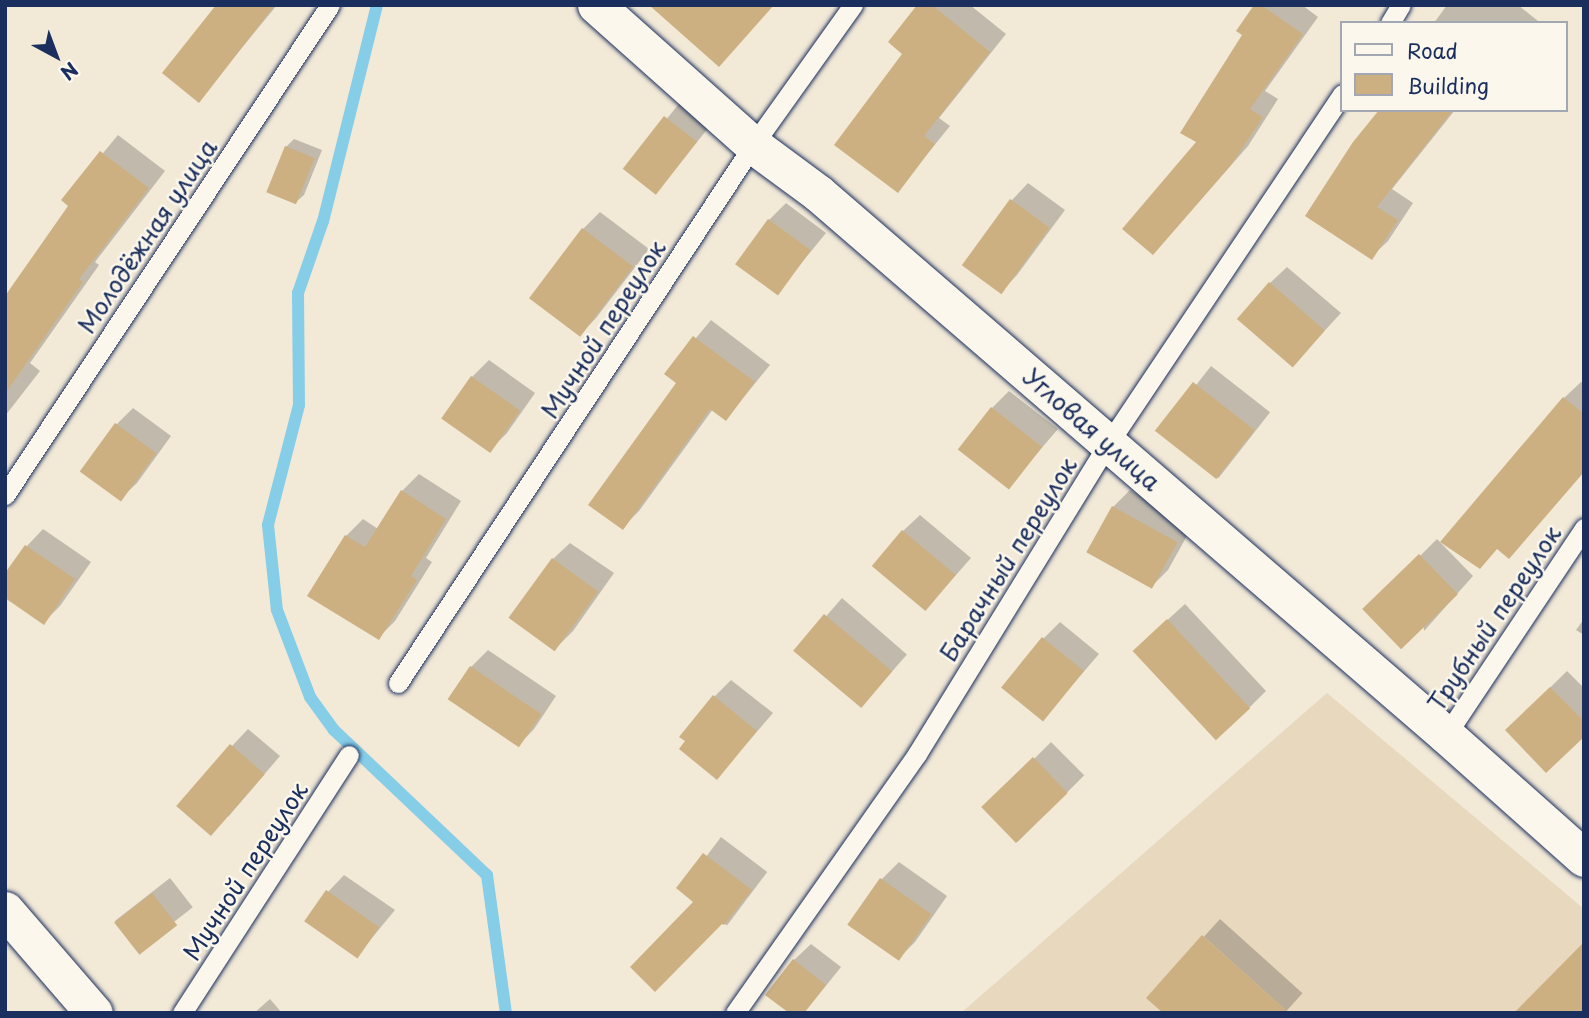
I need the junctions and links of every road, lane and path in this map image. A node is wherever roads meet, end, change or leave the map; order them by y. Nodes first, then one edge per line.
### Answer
1 (330, 5) edge
2 (596, 5) edge
3 (853, 5) edge
4 (1401, 5) edge
5 (1391, 21) edge
6 (1340, 97) edge
7 (753, 145) junction
8 (1108, 444) junction
9 (5, 495) edge
10 (1584, 528) edge
11 (398, 683) dead end
12 (1446, 735) junction
13 (349, 755) dead end
14 (1584, 858) edge
15 (5, 910) edge
16 (94, 1013) edge
17 (183, 1013) edge
18 (735, 1013) edge

1 - 9 lane, Молодёжная улица
2 - 7 street, Угловая улица
3 - 7 lane, Мучной переулок
4 - 5 lane
6 - 8 lane, Барачный переулок
7 - 8 street, Угловая улица
7 - 11 lane, Мучной переулок
8 - 12 street, Угловая улица
8 - 18 lane, Барачный переулок
10 - 12 lane, Трубный переулок
12 - 14 street, Угловая улица
13 - 17 lane, Мучной переулок
15 - 16 street

